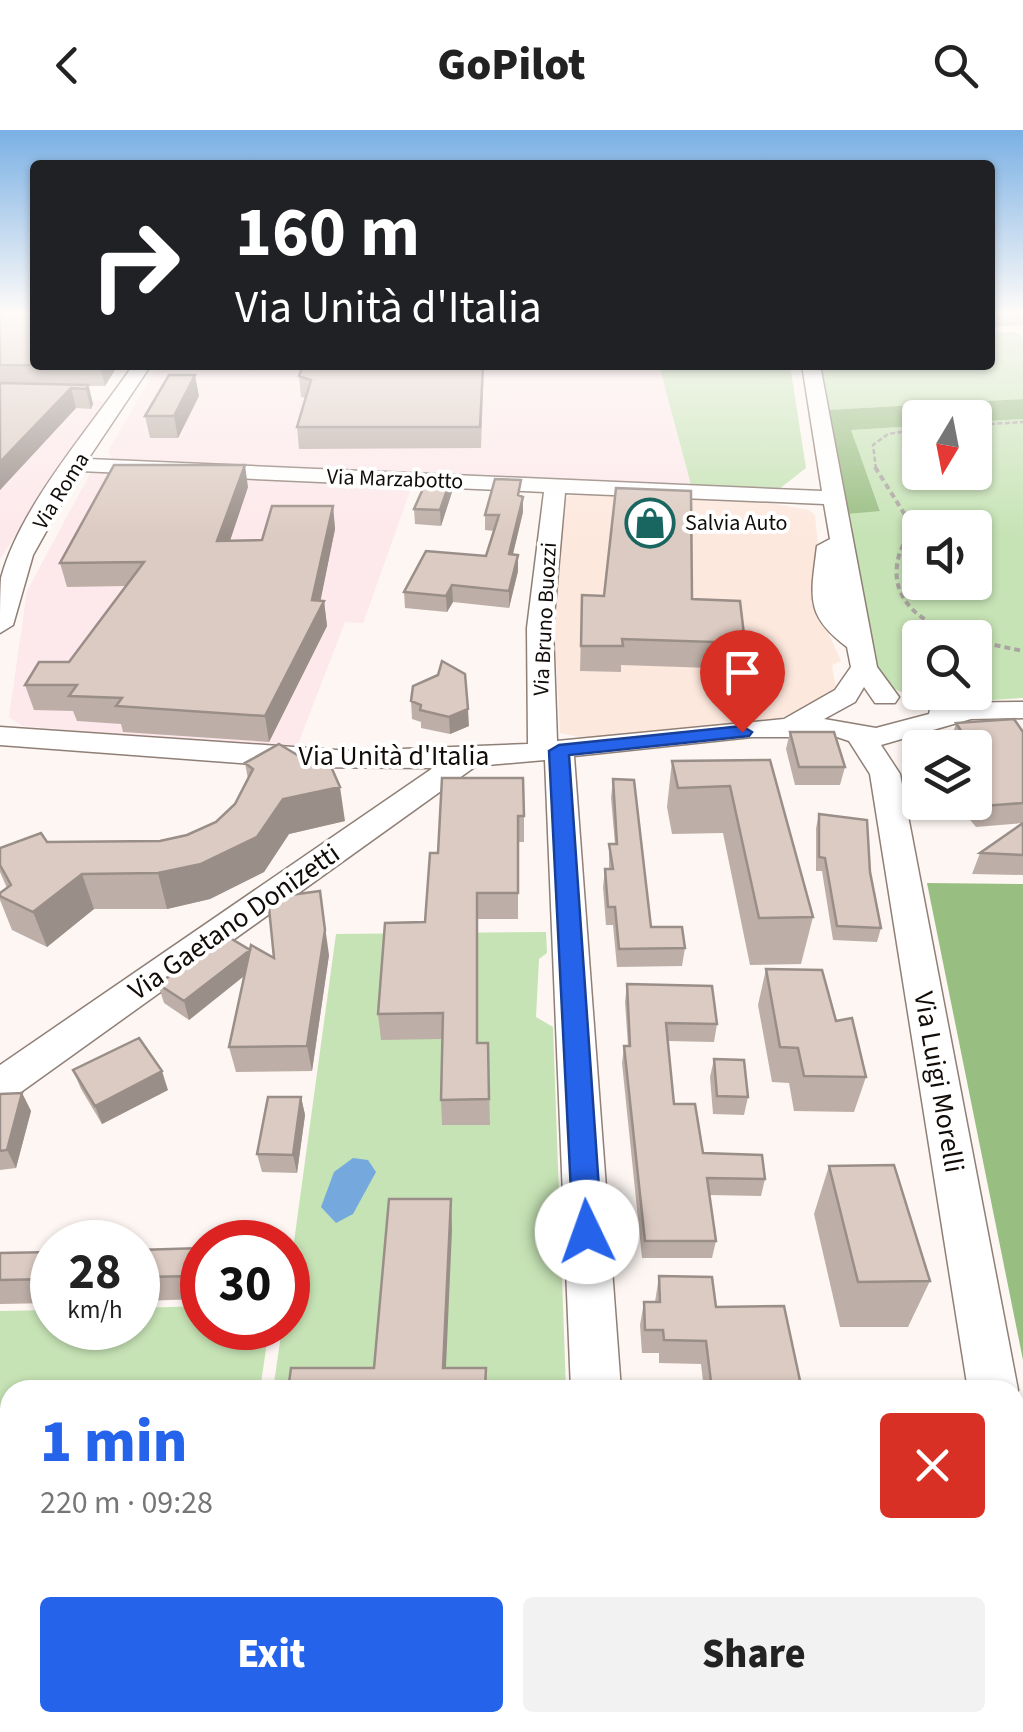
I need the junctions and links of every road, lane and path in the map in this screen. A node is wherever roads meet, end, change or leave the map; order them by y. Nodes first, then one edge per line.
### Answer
1 (123, 386) edge
2 (815, 386) edge
3 (1023, 422) edge
4 (992, 424) edge
5 (902, 432) edge
6 (76, 465) junction
7 (556, 486) junction
8 (834, 498) junction
9 (920, 620) edge
10 (0, 625) edge
11 (992, 644) edge
12 (1023, 651) edge
13 (862, 656) junction
14 (888, 698) junction
15 (699, 706) dead end
16 (1023, 710) edge
17 (961, 712) junction
18 (845, 717) junction
19 (907, 730) edge
20 (912, 730) edge
21 (902, 733) edge
22 (712, 735) junction
23 (0, 736) edge
24 (902, 740) edge
25 (551, 751) junction
26 (468, 758) junction
27 (885, 774) junction
28 (0, 1086) edge
29 (595, 1380) edge
30 (991, 1380) edge

1 - 6 street, Via Roma
2 - 8 street
3 - 4 path
5 - 9 path
6 - 7 street, Via Marzabotto
6 - 10 street, Via Roma
7 - 8 street, Via Marzabotto
7 - 25 street, Via Bruno Buozzi
8 - 13 street
11 - 12 path
13 - 14 street
13 - 18 street
14 - 17 street
14 - 18 street
14 - 19 street
15 - 22 street
16 - 17 street
17 - 20 street
18 - 21 street
18 - 22 street, Via Unità d'Italia
18 - 27 street, Via Luigi Morelli
22 - 25 street, Via Unità d'Italia
23 - 26 street, Via Unità d'Italia
24 - 27 street
25 - 26 street, Via Unità d'Italia
25 - 29 street, Via Bruno Buozzi
26 - 28 street, Via Gaetano Donizetti
27 - 30 street, Via Luigi Morelli

